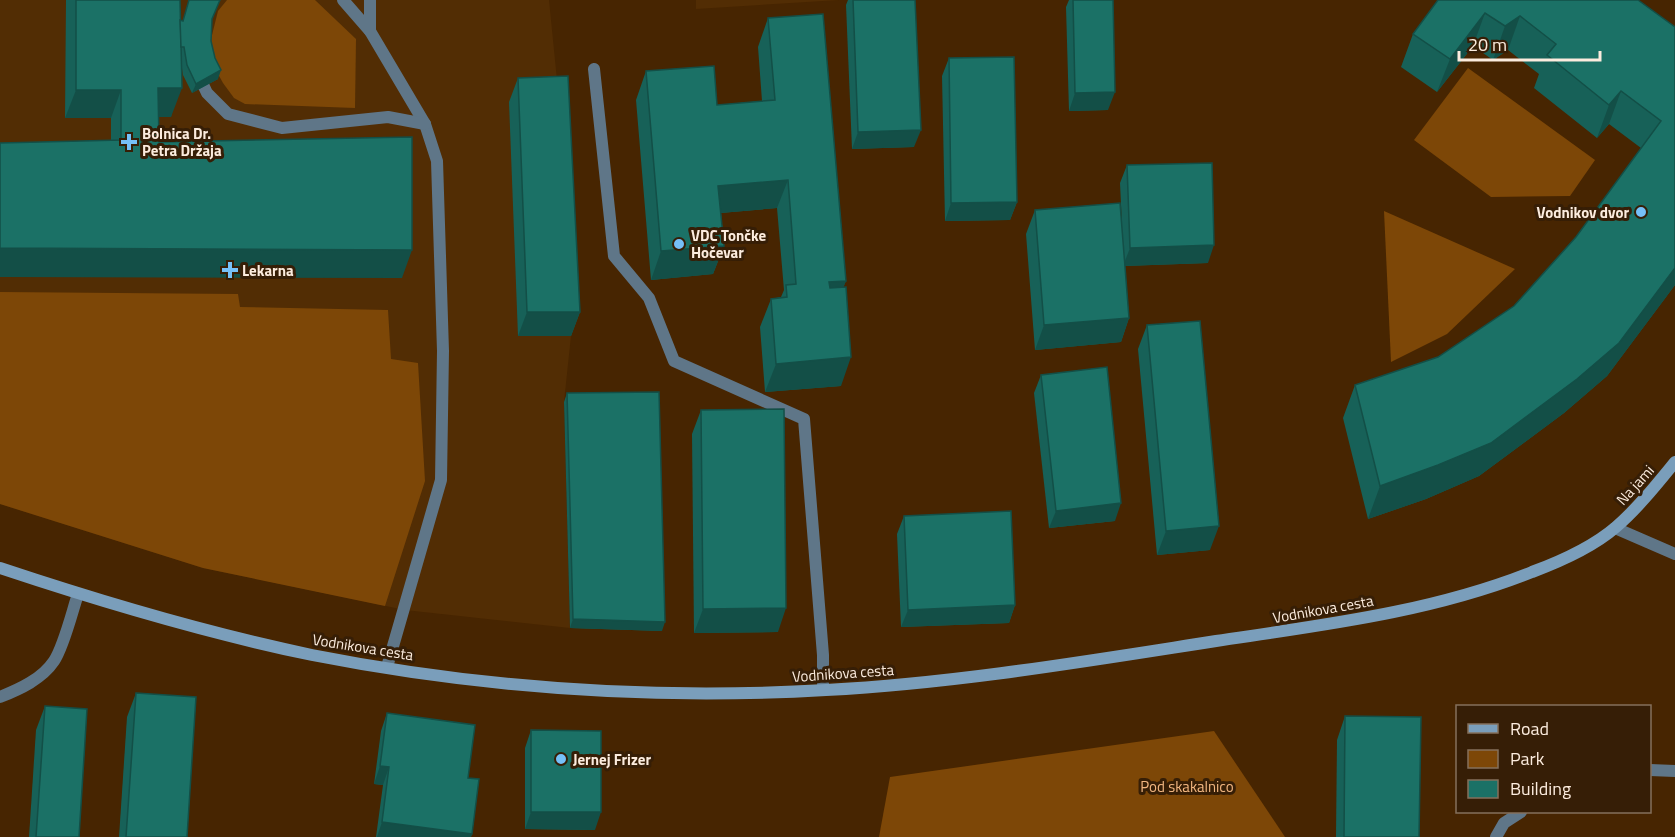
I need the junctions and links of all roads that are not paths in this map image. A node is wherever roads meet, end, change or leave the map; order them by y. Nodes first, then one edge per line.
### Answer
1 (343, 0) edge
2 (370, 0) edge
3 (370, 31) junction
4 (193, 64) edge
5 (594, 69) dead end
6 (425, 124) junction
7 (1675, 462) edge
8 (1616, 528) junction
9 (1675, 554) edge
10 (0, 568) edge
11 (78, 594) junction
12 (387, 667) junction
13 (823, 690) junction
14 (0, 696) edge
15 (1651, 770) edge
16 (1675, 771) edge
17 (1519, 813) edge
18 (1496, 837) edge

1 - 3 street
2 - 3 street
3 - 6 street
4 - 6 street
5 - 13 street
6 - 12 street
7 - 8 street, Na jami
8 - 9 street
8 - 13 street, Vodnikova cesta
10 - 11 street, Vodnikova cesta
11 - 12 street, Vodnikova cesta
11 - 14 street
12 - 13 street, Vodnikova cesta
15 - 16 street
17 - 18 street

